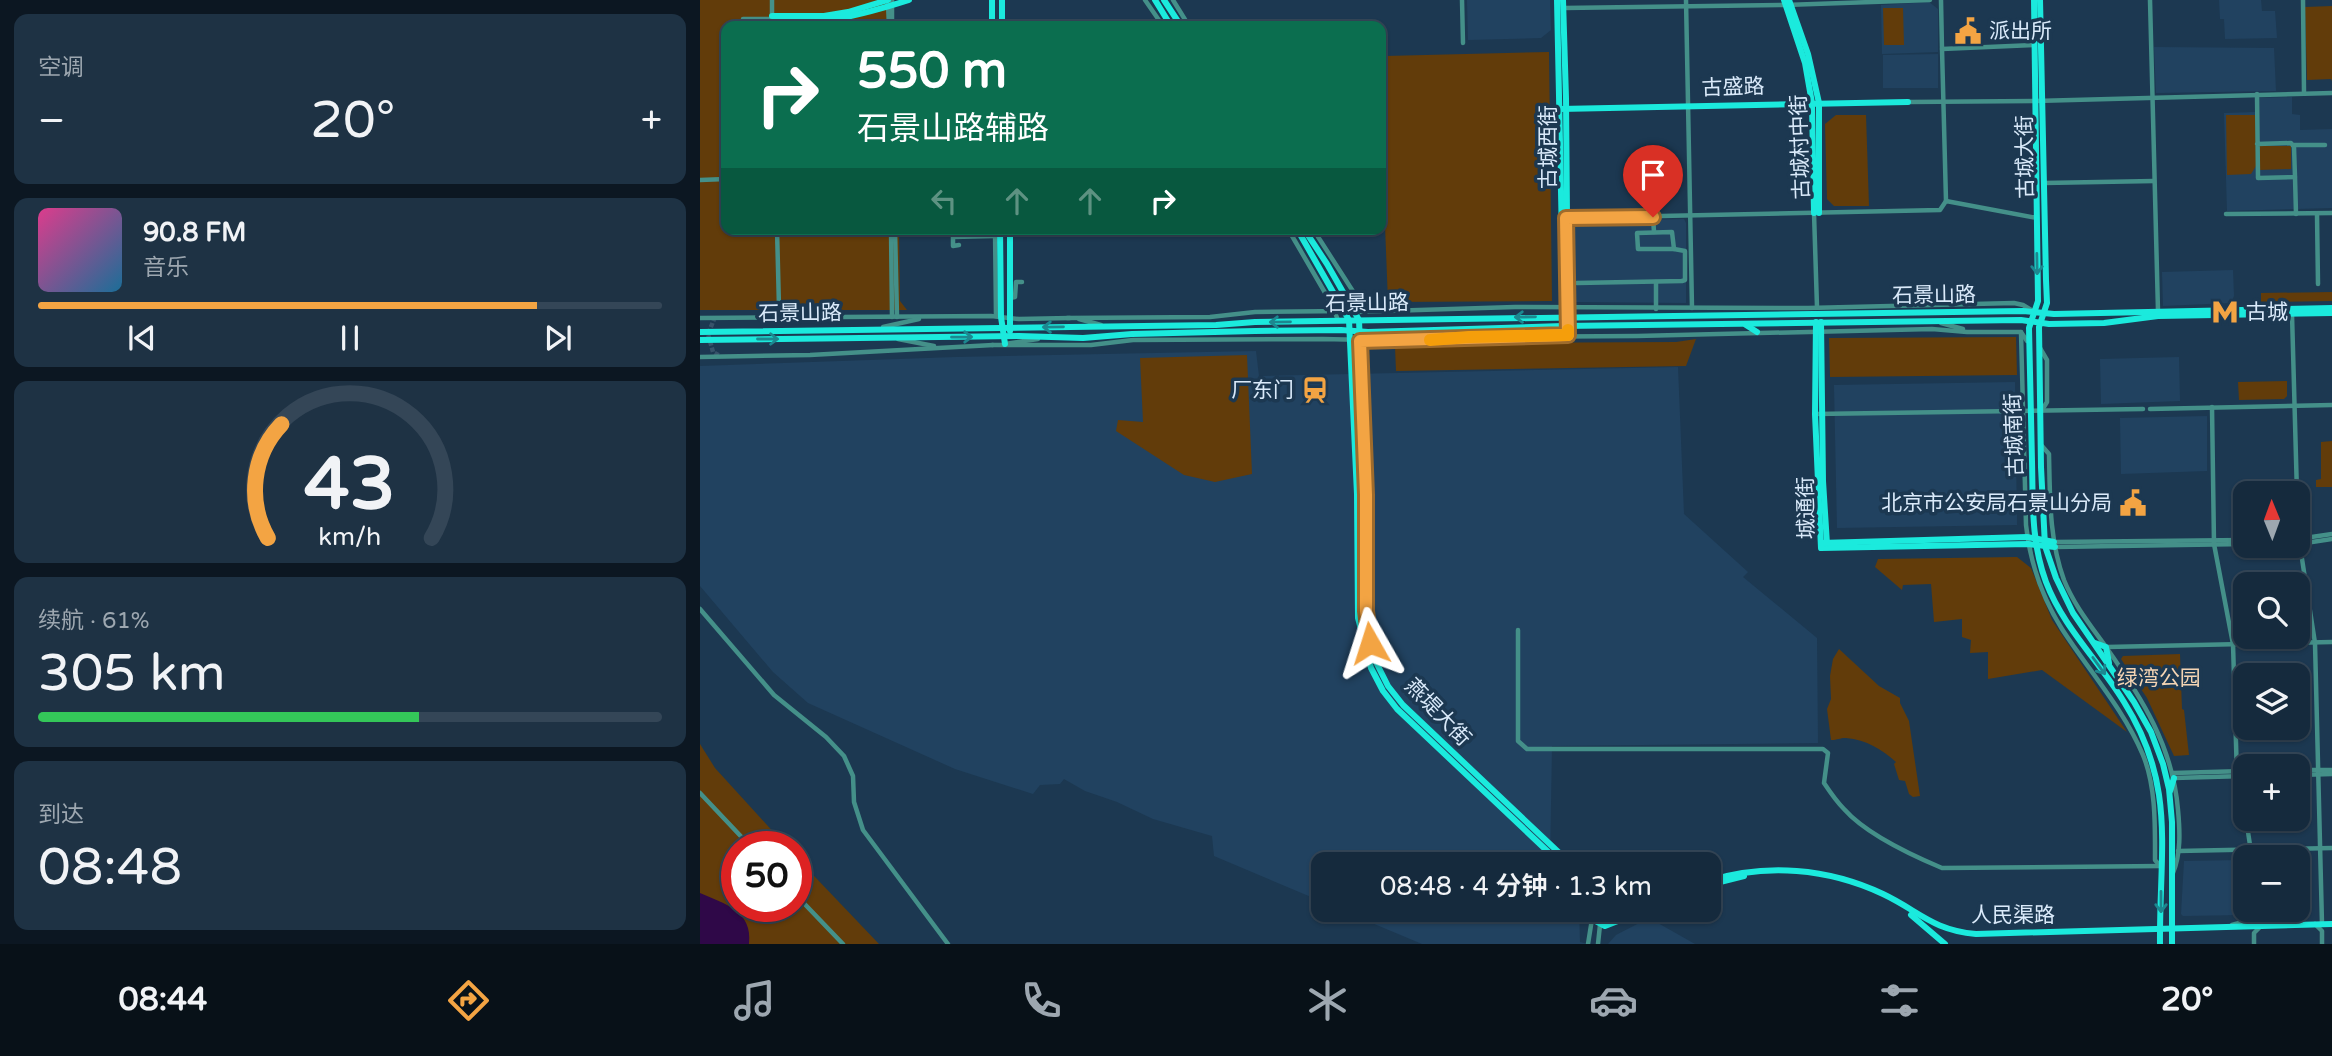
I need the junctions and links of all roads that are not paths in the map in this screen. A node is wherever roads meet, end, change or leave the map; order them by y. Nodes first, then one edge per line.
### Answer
1 (772, 0) edge
2 (909, 0) edge
3 (992, 0) edge
4 (1002, 0) edge
5 (1145, 0) edge
6 (1155, 0) edge
7 (1164, 0) edge
8 (1171, 0) edge
9 (1462, 0) edge
10 (1930, 0) edge
11 (1941, 0) edge
12 (2034, 0) edge
13 (2040, 0) edge
14 (2150, 0) edge
15 (2303, 0) edge
16 (890, 3) edge
17 (1686, 3) edge
18 (1787, 3) edge
19 (1560, 4) edge
20 (1173, 14) junction
21 (743, 19) dead end
22 (772, 21) edge
23 (828, 21) edge
24 (890, 21) edge
25 (992, 21) edge
26 (1002, 21) edge
27 (1160, 21) edge
28 (1168, 21) edge
29 (1178, 21) edge
30 (1186, 21) edge
31 (1463, 43) dead end
32 (2034, 45) junction
33 (1942, 49) junction
34 (2304, 93) junction
35 (2332, 93) edge
36 (2257, 94) junction
37 (2152, 96) junction
38 (2039, 101) junction
39 (1908, 102) joint
40 (1943, 102) junction
41 (1815, 103) junction
42 (1689, 106) junction
43 (1562, 109) junction
44 (2257, 144) junction
45 (2292, 145) junction
46 (2325, 145) dead end
47 (2295, 177) junction
48 (721, 179) edge
49 (700, 180) edge
50 (2154, 181) junction
51 (2044, 183) junction
52 (1946, 201) junction
53 (1817, 213) junction
54 (2332, 213) edge
55 (2225, 214) dead end
56 (2296, 214) junction
57 (2317, 214) junction
58 (1691, 215) junction
59 (1653, 217) junction
60 (1564, 218) junction
61 (2036, 218) junction
62 (1654, 232) junction
63 (777, 235) edge
64 (893, 235) edge
65 (968, 235) edge
66 (997, 235) edge
67 (1010, 235) edge
68 (1291, 235) edge
69 (1301, 235) edge
70 (1308, 235) edge
71 (1317, 235) edge
72 (959, 245) dead end
73 (1674, 248) junction
74 (1022, 282) dead end
75 (1656, 282) junction
76 (1577, 283) dead end
77 (2318, 284) dead end
78 (1009, 298) junction
79 (779, 307) dead end
80 (1565, 308) junction
81 (1692, 308) junction
82 (2332, 308) edge
83 (1656, 309) junction
84 (1335, 311) junction
85 (1345, 311) junction
86 (1425, 311) junction
87 (2158, 311) junction
88 (1356, 312) junction
89 (2034, 312) junction
90 (2044, 313) junction
91 (2332, 313) edge
92 (2292, 314) junction
93 (947, 316) junction
94 (999, 316) junction
95 (894, 317) junction
96 (1190, 317) junction
97 (1565, 317) junction
98 (1700, 317) junction
99 (1818, 317) junction
100 (700, 318) edge
101 (1011, 318) junction
102 (1067, 318) junction
103 (1455, 319) junction
104 (1338, 320) junction
105 (1349, 320) junction
106 (1359, 320) junction
107 (2031, 321) junction
108 (1937, 322) junction
109 (2041, 323) junction
110 (1745, 324) junction
111 (1216, 325) junction
112 (1105, 326) junction
113 (1566, 326) junction
114 (1002, 328) junction
115 (1011, 328) junction
116 (876, 329) junction
117 (1350, 330) junction
118 (700, 331) edge
119 (1360, 331) junction
120 (1818, 331) junction
121 (1979, 331) junction
122 (1757, 332) junction
123 (2021, 332) junction
124 (1566, 335) junction
125 (894, 338) junction
126 (700, 340) edge
127 (1007, 340) junction
128 (1350, 341) junction
129 (1360, 341) junction
130 (992, 345) junction
131 (2029, 346) junction
132 (940, 347) junction
133 (700, 357) edge
134 (2295, 405) junction
135 (2332, 405) edge
136 (2212, 407) junction
137 (2143, 409) dead end
138 (2150, 409) dead end
139 (2041, 410) junction
140 (2027, 411) junction
141 (1819, 414) junction
142 (2042, 446) junction
143 (2297, 481) edge
144 (2332, 537) edge
145 (2310, 538) edge
146 (2031, 541) junction
147 (2214, 542) junction
148 (2233, 542) edge
149 (2045, 543) junction
150 (2054, 545) junction
151 (2301, 558) edge
152 (700, 609) edge
153 (1518, 630) dead end
154 (2093, 642) junction
155 (2332, 642) edge
156 (2310, 643) edge
157 (2315, 643) junction
158 (2233, 644) joint
159 (2106, 647) junction
160 (2233, 649) edge
161 (2109, 665) junction
162 (2236, 754) edge
163 (2164, 767) junction
164 (2310, 772) edge
165 (2318, 772) junction
166 (2332, 772) edge
167 (2233, 774) edge
168 (2174, 775) junction
169 (700, 793) edge
170 (2169, 793) junction
171 (736, 831) edge
172 (2310, 848) edge
173 (2320, 848) junction
174 (2332, 848) edge
175 (2233, 850) edge
176 (2178, 851) junction
177 (1548, 852) edge
178 (1558, 852) edge
179 (2161, 866) junction
180 (2171, 877) junction
181 (1721, 878) edge
182 (1721, 881) edge
183 (812, 912) edge
184 (1592, 922) edge
185 (1596, 922) edge
186 (1616, 922) edge
187 (2246, 922) edge
188 (2270, 922) edge
189 (2318, 924) junction
190 (2332, 924) edge
191 (1600, 925) junction
192 (2262, 925) junction
193 (2279, 925) junction
194 (2229, 926) junction
195 (2172, 928) junction
196 (2160, 929) junction
197 (843, 944) edge
198 (948, 944) edge
199 (1588, 944) edge
200 (1598, 944) edge
201 (1945, 944) edge
202 (2160, 944) edge
203 (2172, 944) edge
204 (2254, 944) edge
205 (2322, 944) edge

1 - 22 street
2 - 16 main road
3 - 25 main road
4 - 26 main road
5 - 27 street
6 - 28 main road
7 - 20 main road
8 - 20 street
8 - 30 street
9 - 31 street
10 - 18 street
11 - 33 street
12 - 32 main road, 古城大街
13 - 38 main road, 古城大街
14 - 37 street
15 - 34 street
16 - 23 main road
16 - 24 street
17 - 18 street
17 - 19 street
17 - 42 street
18 - 41 main road, 古城村中街
19 - 43 main road, 古城西街
20 - 29 main road
21 - 22 street
32 - 33 street
32 - 38 main road, 古城大街
33 - 40 street
34 - 35 street
34 - 36 street
36 - 37 street
36 - 44 street
37 - 38 street
37 - 50 street
38 - 40 street
38 - 51 main road, 古城大街
38 - 61 main road, 古城大街
39 - 40 street
39 - 41 main road, 古盛路
40 - 52 street
41 - 42 main road, 古盛路
41 - 53 main road, 古城村中街
42 - 43 main road, 古盛路
42 - 58 street
43 - 60 main road, 古城西街
44 - 45 street
44 - 47 street
45 - 46 street
45 - 47 street
47 - 56 street
48 - 49 street
50 - 51 street
50 - 87 street
51 - 90 main road, 古城大街
52 - 53 street
52 - 61 street
53 - 58 street
53 - 99 street
54 - 57 street
55 - 56 street
56 - 57 street
57 - 77 street
58 - 59 street
58 - 81 street
59 - 60 street
59 - 62 street
60 - 80 main road, 古城西街
61 -> 89 main road, 古城大街
62 - 73 street
62 - 73 street
63 - 79 street
64 - 95 street
65 - 72 street
66 - 94 main road
67 - 78 main road
68 - 84 street
69 - 85 main road, 燕堤大街
70 - 88 main road, 燕堤大街
71 - 88 street
73 - 75 street
74 - 78 street
75 - 76 street
75 - 83 street
78 - 101 main road
80 - 83 street
80 - 86 street
80 - 97 main road, 古城西街
81 - 83 street
81 - 99 street
82 - 87 main road
83 - 98 street
84 - 85 street
84 - 96 street
84 - 104 street
85 - 88 street
85 - 105 main road, 燕堤大街
86 - 88 street
86 - 103 street
87 - 90 main road
88 - 106 main road, 燕堤大街
89 - 90 main road, 石景山路
89 - 99 main road, 石景山路
89 - 107 main road, 古城南街
90 - 109 main road, 古城大街
91 - 92 main road, 石景山路
92 - 109 main road, 石景山路
92 - 134 street
93 - 94 street
93 - 95 street
93 - 116 street
94 - 101 street
94 - 114 main road
95 - 100 street
96 - 102 street
96 - 111 street
97 - 98 main road, 石景山路
97 -> 103 main road, 石景山路
97 - 113 main road, 古城西街
98 - 99 main road, 石景山路
99 - 108 main road, 石景山路
99 - 110 main road, 石景山路
99 - 120 main road, 城通街
101 - 102 street
101 - 115 main road
102 - 112 street
103 - 106 main road, 石景山路
104 - 105 main road, 石景山路
104 -> 111 main road, 石景山路
105 - 106 main road, 石景山路
105 - 117 main road, 燕堤大街
106 - 119 main road, 燕堤大街
107 - 108 main road, 石景山路
107 - 109 main road, 石景山路
107 - 131 main road, 古城南街
108 - 121 street
109 - 139 main road, 古城南街
110 - 113 main road, 石景山路
110 - 122 main road
111 - 112 main road, 石景山路
112 -> 115 main road, 石景山路
113 - 119 main road, 石景山路
113 - 124 main road, 古城西街
114 - 115 main road, 石景山路
114 - 116 main road, 石景山路
114 - 127 main road
115 - 127 main road
116 - 118 main road, 石景山路
117 - 119 main road, 石景山路
117 - 127 main road, 石景山路
117 - 128 main road, 燕堤大街
119 - 129 main road, 燕堤大街
120 - 121 street
120 - 122 street
120 - 141 main road, 城通街
121 - 123 street
122 - 124 street
123 - 131 street
123 - 140 street
124 - 129 street
126 -> 125 main road, 石景山路
125 -> 127 main road, 石景山路
125 - 132 street
127 - 130 street, 石景山路
128 - 129 street
128 - 130 street
128 - 177 main road, 燕堤大街
129 - 178 main road, 燕堤大街
130 - 132 street, 石景山路
131 - 140 main road, 古城南街
132 - 133 street, 石景山路
134 - 135 street
134 - 136 street
134 - 143 street
136 - 138 street
136 - 147 street
137 - 139 street
139 - 140 street
139 - 142 main road, 古城南街
140 - 141 street
140 - 146 main road, 古城南街
141 - 146 main road, 城通街
142 - 149 main road, 古城南街
142 - 150 street
144 - 145 street
146 - 149 main road
146 -> 179 main road, 古城南街
147 - 148 street
147 - 150 street
147 - 158 street
149 - 150 main road
149 - 154 main road, 古城南街
150 - 159 street
151 - 157 street
152 - 198 street
153 - 179 street
154 - 159 main road
154 - 161 main road, 古城南街
155 - 157 street
156 - 157 street
157 - 165 street
158 - 159 street
159 - 161 main road
159 - 168 street
160 - 162 street
161 - 163 main road, 古城南街
163 - 168 main road
163 - 170 main road, 古城南街
164 - 165 street
165 - 166 street
165 - 173 street
167 - 168 street
168 - 170 main road
168 - 176 street
169 - 171 street
170 - 180 main road, 古城南街
172 - 173 street
173 - 174 street
173 - 189 street
175 - 176 street
176 - 180 street
179 -> 196 main road, 古城南街
180 - 195 main road, 古城南街
181 - 196 main road, 人民渠路
182 - 201 main road, 人民渠路
183 - 197 street
184 - 199 street
185 - 191 main road
186 - 191 main road
187 - 194 street
188 - 193 street
189 - 190 main road, 人民渠路
189 - 193 main road, 人民渠路
189 - 205 street
191 - 200 street
192 - 193 main road, 人民渠路
192 - 194 main road, 人民渠路
192 - 204 street
194 - 195 main road, 人民渠路
195 - 196 main road, 人民渠路
195 - 203 main road, 古城南街
196 - 202 main road, 古城南街

